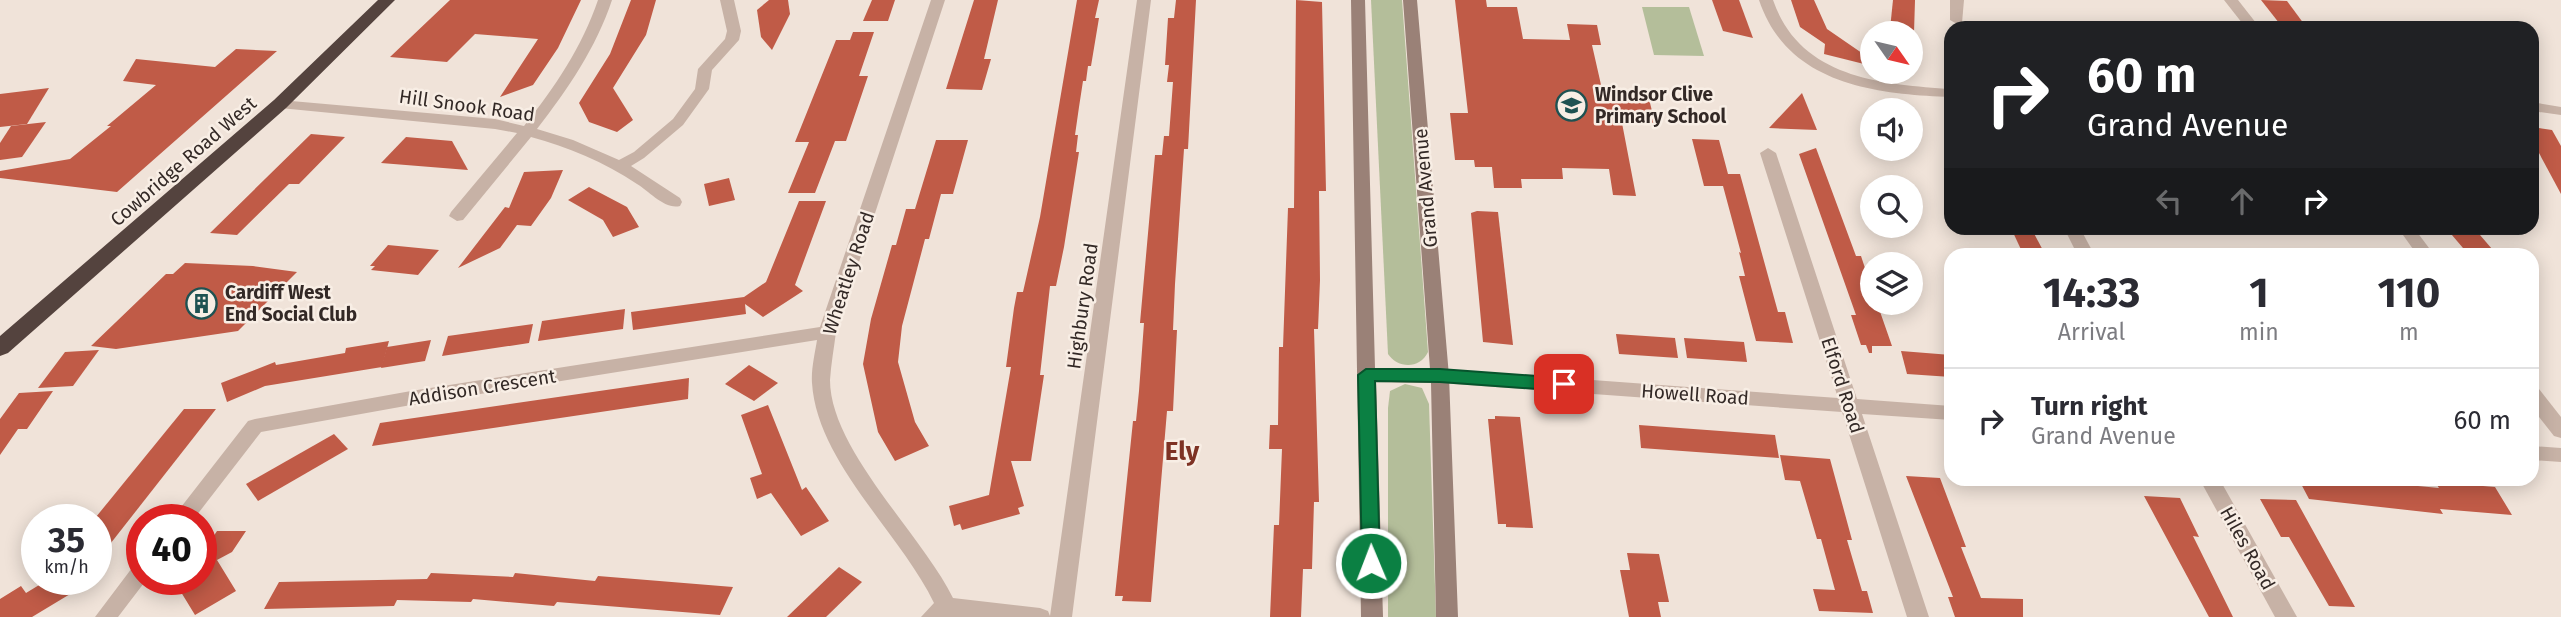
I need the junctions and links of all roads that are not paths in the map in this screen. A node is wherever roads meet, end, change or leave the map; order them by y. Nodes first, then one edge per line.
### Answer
1 (387, 0) edge
2 (605, 0) edge
3 (727, 0) edge
4 (938, 0) edge
5 (1144, 0) edge
6 (1358, 0) edge
7 (1410, 0) edge
8 (1766, 0) edge
9 (1957, 0) edge
10 (2231, 0) edge
11 (1957, 20) dead end
12 (2248, 21) edge
13 (1944, 92) edge
14 (280, 104) junction
15 (2539, 107) edge
16 (2561, 111) edge
17 (526, 130) junction
18 (1768, 153) dead end
19 (620, 166) junction
20 (674, 202) dead end
21 (457, 216) dead end
22 (827, 332) junction
23 (0, 348) edge
24 (1366, 375) junction
25 (1440, 376) junction
26 (2539, 403) edge
27 (1850, 405) junction
28 (1944, 412) edge
29 (2561, 431) edge
30 (2539, 453) edge
31 (2561, 455) edge
32 (2213, 486) edge
33 (194, 504) edge
34 (126, 591) edge
35 (939, 612) edge
36 (106, 617) edge
37 (1040, 617) edge
38 (1061, 617) edge
39 (1372, 617) edge
40 (1447, 617) edge
41 (1918, 617) edge
42 (2286, 617) edge

1 - 14 highway, Cowbridge Road West
2 - 17 street
3 - 19 street
4 - 22 street, Wheatley Road
5 - 38 street, Highbury Road
6 - 24 street
7 - 25 street, Grand Avenue
8 - 13 street
9 - 11 street
10 - 12 street
14 - 17 street, Hill Snook Road
14 - 23 highway, Cowbridge Road West
15 - 16 street
17 - 19 street, Hill Snook Road
17 - 21 street
18 - 27 street, Elford Road
19 - 20 street, Hill Snook Road
22 - 33 street, Addison Crescent
22 - 35 street, Wheatley Road
24 - 25 street
24 - 39 street
25 - 27 street, Howell Road
25 - 40 street, Grand Avenue
26 - 29 street
27 - 28 street, Howell Road
27 - 41 street, Elford Road
30 - 31 street
32 - 42 street, Hiles Road
34 - 36 street
35 - 37 street, Wheatley Road

